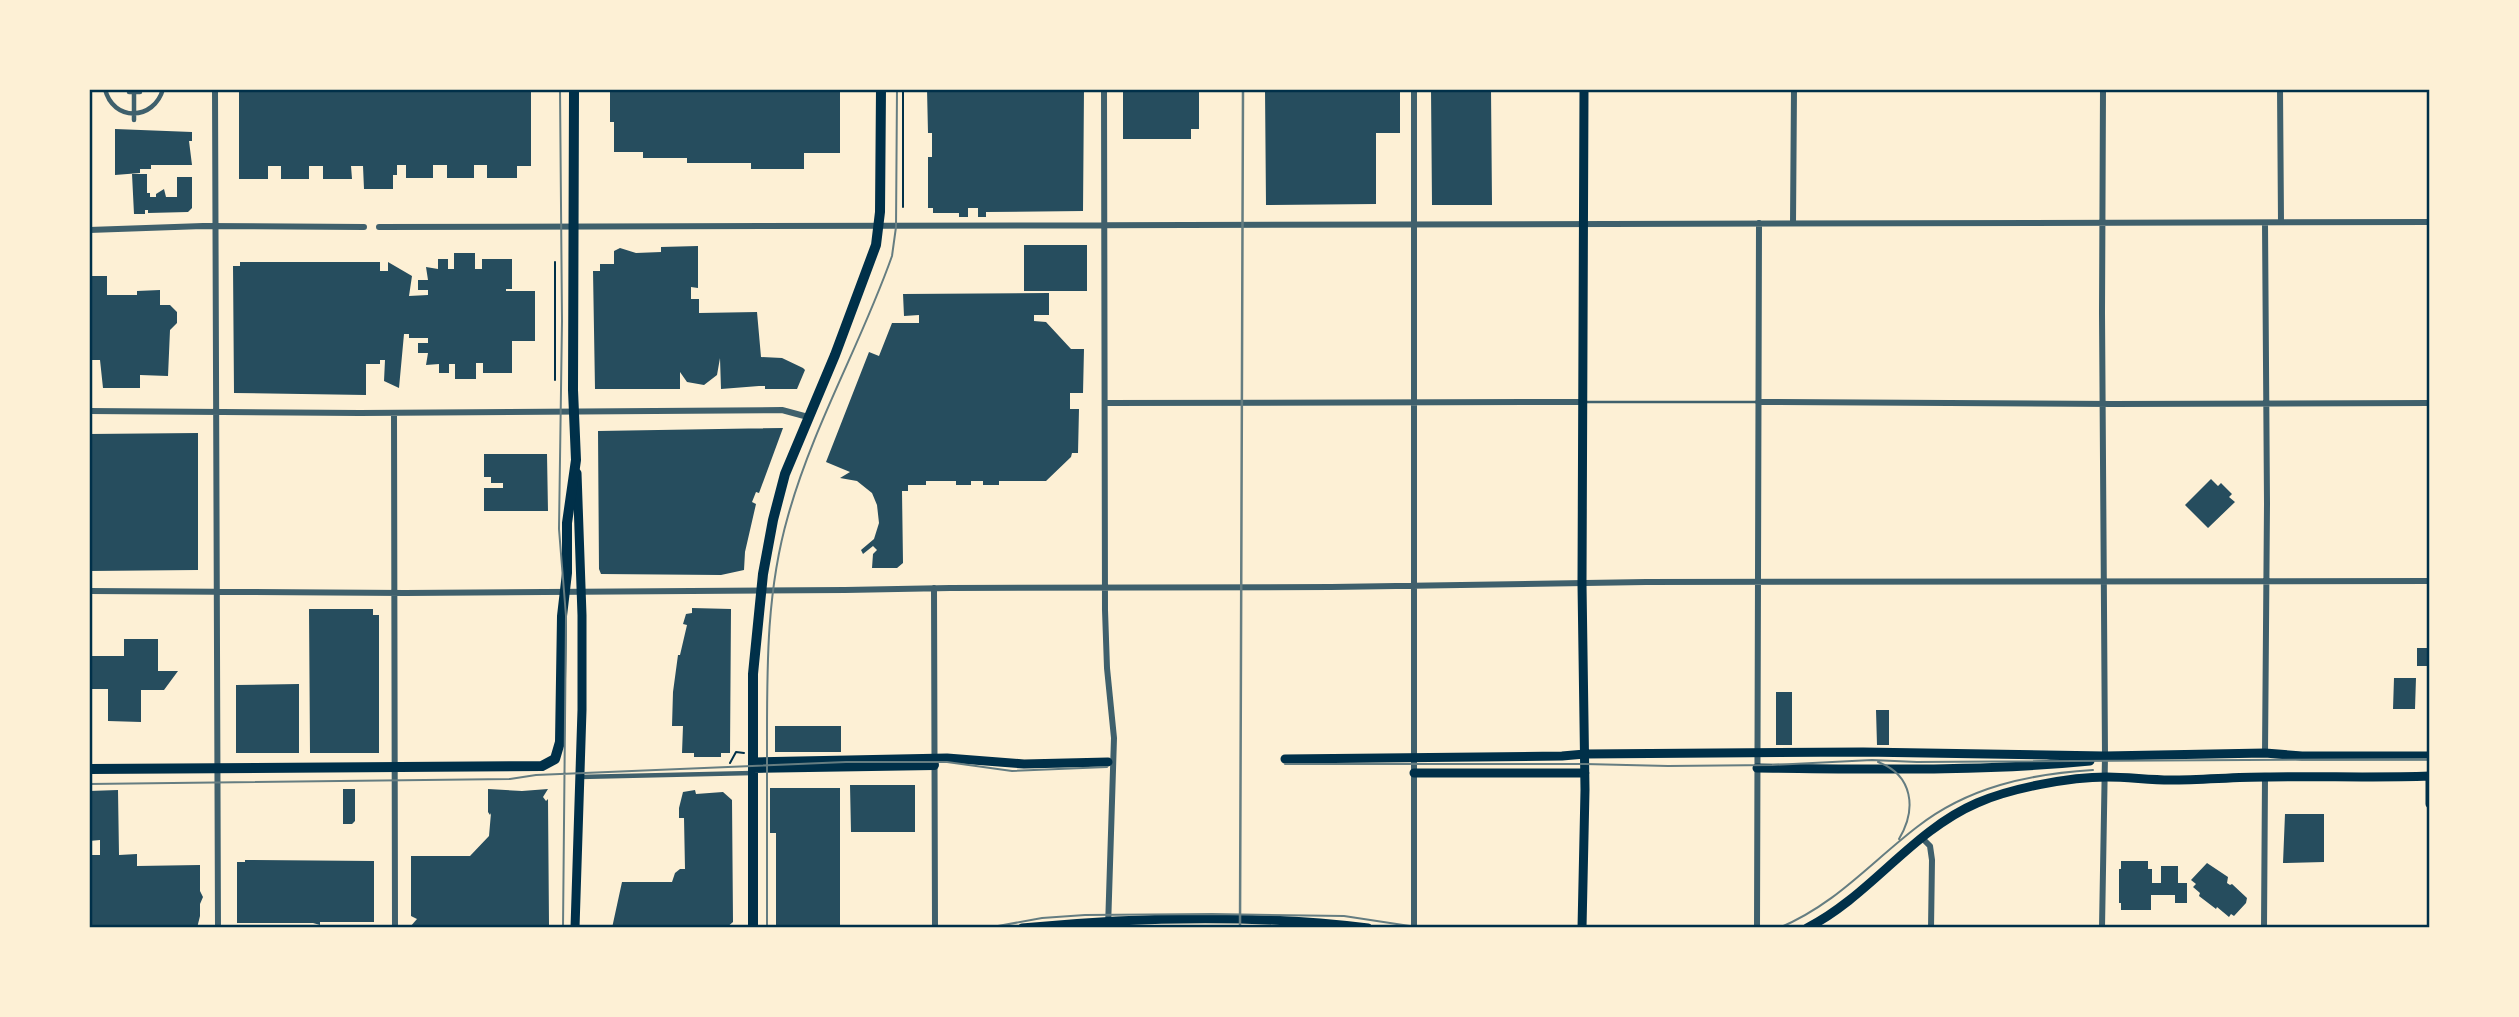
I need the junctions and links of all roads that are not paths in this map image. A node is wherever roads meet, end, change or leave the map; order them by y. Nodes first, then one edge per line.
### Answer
1 (105, 89) edge
2 (140, 89) edge
3 (163, 89) edge
4 (215, 89) edge
5 (574, 89) edge
6 (881, 89) edge
7 (1104, 89) edge
8 (1414, 89) edge
9 (1584, 89) edge
10 (1794, 89) edge
11 (2103, 89) edge
12 (2280, 89) edge
13 (132, 91) edge
14 (134, 117) junction
15 (2102, 222) junction
16 (2281, 222) junction
17 (2430, 222) edge
18 (1759, 223) junction
19 (1793, 223) junction
20 (2265, 223) junction
21 (1414, 224) junction
22 (1583, 224) junction
23 (1105, 225) junction
24 (215, 226) junction
25 (364, 226) dead end
26 (379, 226) dead end
27 (573, 227) junction
28 (878, 227) junction
29 (89, 230) edge
30 (1414, 402) junction
31 (1582, 402) junction
32 (1758, 402) junction
33 (1105, 403) junction
34 (2430, 403) edge
35 (2102, 404) junction
36 (2267, 404) junction
37 (573, 410) junction
38 (89, 411) edge
39 (216, 411) junction
40 (394, 413) junction
41 (808, 416) junction
42 (576, 460) junction
43 (2430, 581) edge
44 (1757, 582) junction
45 (2103, 583) junction
46 (2267, 583) junction
47 (1582, 584) junction
48 (1414, 586) junction
49 (1106, 587) junction
50 (934, 588) junction
51 (89, 591) edge
52 (217, 591) junction
53 (761, 591) junction
54 (394, 592) junction
55 (565, 592) junction
56 (582, 592) junction
57 (2265, 753) junction
58 (1585, 754) junction
59 (1757, 754) junction
60 (2105, 756) junction
61 (2430, 756) edge
62 (1285, 759) dead end
63 (934, 764) junction
64 (1111, 765) junction
65 (1414, 765) junction
66 (1757, 767) junction
67 (394, 768) junction
68 (753, 768) junction
69 (89, 769) edge
70 (217, 769) junction
71 (1585, 774) junction
72 (2430, 776) edge
73 (579, 777) junction
74 (2104, 777) junction
75 (2265, 777) junction
76 (2430, 804) edge
77 (1922, 838) junction
78 (218, 928) edge
79 (394, 928) edge
80 (575, 928) edge
81 (753, 928) edge
82 (935, 928) edge
83 (1022, 928) edge
84 (1108, 928) edge
85 (1368, 928) edge
86 (1414, 928) edge
87 (1582, 928) edge
88 (1757, 928) edge
89 (1807, 928) edge
90 (1931, 928) edge
91 (2102, 928) edge
92 (2264, 928) edge

1 - 14 street
2 - 13 street
3 - 14 street
4 - 24 street
5 - 27 main road
6 - 28 main road
7 - 23 street
8 - 21 street
9 - 22 main road
10 - 19 street
11 - 15 street
12 - 16 street
13 - 14 street
15 - 19 street
15 - 20 street
15 - 35 street
16 - 17 street
16 - 20 street
18 - 19 street
18 - 22 street
18 - 32 street
20 - 36 street
21 - 22 street
21 - 23 street
21 - 30 street
22 - 31 main road
23 - 28 street
23 - 33 street
24 - 25 street
24 - 29 street
24 - 39 street
26 - 27 street
27 - 28 street
27 - 37 main road
28 - 41 main road
30 - 31 street
30 - 33 street
30 - 48 street
31 - 32 lane
31 - 47 main road
32 - 35 street
32 - 44 street
33 - 49 street
34 - 36 street
35 - 36 street
35 - 45 street
36 - 46 street
37 - 40 street
37 - 41 street
37 - 42 main road
38 - 39 street
39 - 40 street
39 - 52 street
40 - 54 street
41 - 53 main road
42 - 55 main road
42 - 56 main road
43 - 46 street
44 - 45 street
44 - 47 street
44 - 59 street
45 - 46 street
45 - 60 street
46 - 57 street
47 - 48 street
47 - 58 main road
48 - 49 street
48 - 65 street
49 - 50 street
49 - 64 street
50 - 53 street
50 - 63 street
51 - 52 street
52 - 54 street
52 - 70 street
53 - 56 street
53 - 68 main road
54 - 55 street
54 - 67 street
55 - 56 street
55 - 67 main road
56 - 73 main road
57 - 60 main road
57 - 61 main road
58 - 59 main road
58 - 65 main road
58 - 71 main road
59 - 60 main road
59 - 66 street
60 - 66 main road
60 - 74 street
62 - 65 main road
63 - 64 main road
63 - 68 main road
63 - 82 street
64 - 84 street
65 - 71 main road
65 - 86 street
66 - 88 street
67 - 70 main road
67 - 79 street
68 - 73 street
68 - 81 main road
69 - 70 main road
70 - 78 street
71 - 87 main road
72 - 75 main road
72 - 76 main road
73 - 80 main road
74 - 75 main road
74 - 77 main road
74 - 91 street
75 - 92 street
77 - 89 main road
77 - 90 street
83 - 85 main road

